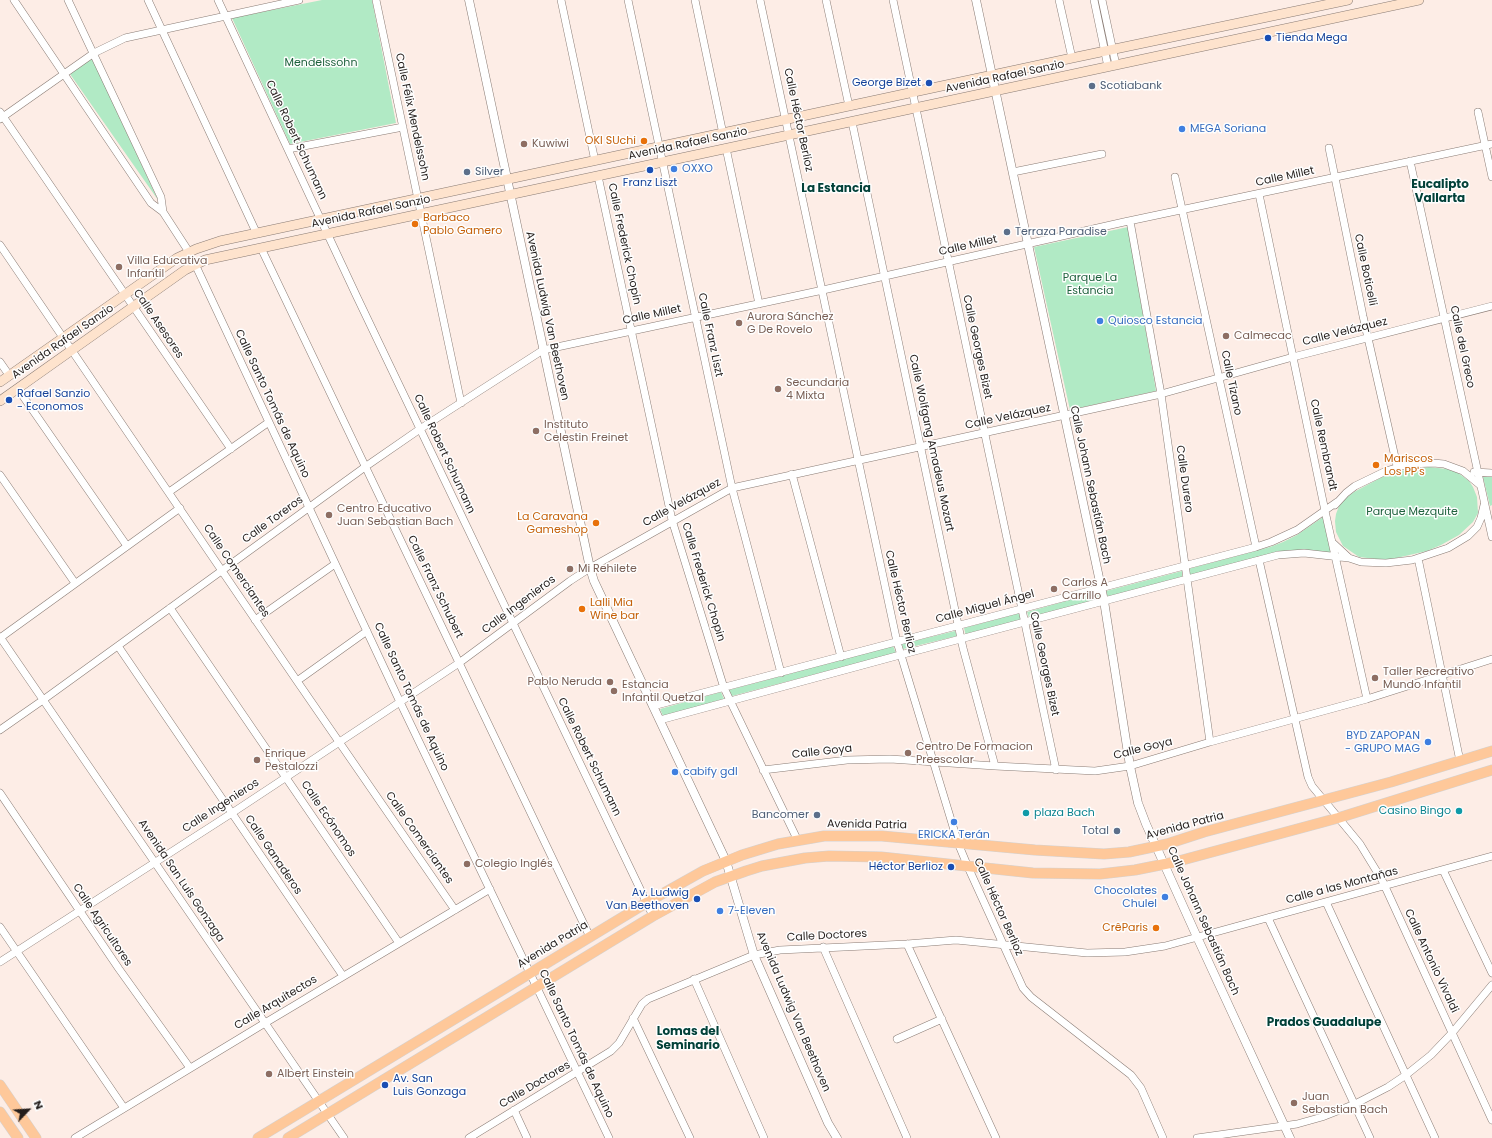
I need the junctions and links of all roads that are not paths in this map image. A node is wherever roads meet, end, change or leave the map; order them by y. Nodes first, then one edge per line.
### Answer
1 (14, 0) edge
2 (68, 0) edge
3 (148, 0) edge
4 (218, 0) edge
5 (299, 0) edge
6 (376, 0) edge
7 (469, 0) edge
8 (561, 0) edge
9 (628, 0) edge
10 (694, 0) edge
11 (760, 0) edge
12 (826, 0) edge
13 (892, 0) edge
14 (976, 0) edge
15 (1059, 0) edge
16 (1348, 0) edge
17 (1419, 0) edge
18 (1103, 3) edge
19 (1095, 4) edge
20 (226, 16) junction
21 (162, 30) junction
22 (1108, 50) junction
23 (94, 54) junction
24 (1072, 58) junction
25 (1112, 66) junction
26 (64, 74) junction
27 (992, 75) junction
28 (996, 91) junction
29 (912, 92) junction
30 (849, 106) junction
31 (915, 108) junction
32 (1478, 112) dead end
33 (1, 116) edge
34 (786, 120) junction
35 (852, 122) junction
36 (403, 127) junction
37 (723, 134) junction
38 (789, 135) junction
39 (1488, 144) edge
40 (659, 147) junction
41 (726, 148) junction
42 (1329, 148) dead end
43 (288, 149) junction
44 (1102, 154) dead end
45 (595, 161) junction
46 (1410, 161) junction
47 (662, 162) junction
48 (1013, 172) junction
49 (598, 176) junction
50 (1175, 177) dead end
51 (1492, 177) edge
52 (1334, 178) junction
53 (507, 180) junction
54 (510, 194) junction
55 (1259, 194) junction
56 (418, 199) junction
57 (1182, 210) junction
58 (163, 212) junction
59 (421, 213) junction
60 (321, 219) junction
61 (1130, 221) junction
62 (256, 232) junction
63 (327, 233) junction
64 (1028, 243) junction
65 (0, 245) edge
66 (261, 248) junction
67 (189, 252) junction
68 (948, 262) junction
69 (195, 264) junction
70 (885, 276) junction
71 (823, 290) junction
72 (125, 294) junction
73 (759, 304) junction
74 (1492, 306) edge
75 (134, 307) junction
76 (695, 317) junction
77 (1444, 318) junction
78 (632, 330) junction
79 (1368, 337) junction
80 (63, 338) junction
81 (72, 350) junction
82 (543, 350) junction
83 (1292, 357) junction
84 (0, 362) edge
85 (9, 375) junction
86 (1219, 377) junction
87 (0, 382) edge
88 (18, 388) junction
89 (1161, 394) junction
90 (0, 401) edge
91 (461, 402) junction
92 (1064, 416) junction
93 (269, 422) junction
94 (420, 429) junction
95 (984, 433) junction
96 (921, 447) junction
97 (231, 449) junction
98 (857, 460) junction
99 (1397, 466) junction
100 (365, 467) junction
101 (1464, 471) junction
102 (1477, 472) junction
103 (1492, 473) edge
104 (792, 474) junction
105 (0, 475) edge
106 (1480, 485) junction
107 (732, 488) junction
108 (169, 492) junction
109 (1337, 502) junction
110 (180, 508) junction
111 (309, 508) junction
112 (1325, 511) junction
113 (1487, 515) edge
114 (672, 520) junction
115 (1328, 521) junction
116 (1492, 537) edge
117 (1333, 542) junction
118 (127, 546) junction
119 (1256, 547) junction
120 (1337, 557) junction
121 (1349, 558) junction
122 (1418, 558) junction
123 (1259, 560) junction
124 (335, 564) junction
125 (1185, 566) junction
126 (590, 568) junction
127 (222, 570) junction
128 (1187, 579) junction
129 (75, 583) junction
130 (1101, 588) junction
131 (1104, 601) junction
132 (170, 608) junction
133 (1022, 609) junction
134 (255, 620) junction
135 (1024, 622) junction
136 (513, 623) junction
137 (958, 625) junction
138 (367, 631) junction
139 (0, 637) edge
140 (961, 639) junction
141 (897, 642) junction
142 (118, 646) junction
143 (900, 655) junction
144 (841, 657) junction
145 (1492, 660) edge
146 (459, 663) junction
147 (781, 673) junction
148 (1441, 676) junction
149 (297, 681) junction
150 (724, 688) junction
151 (1367, 699) junction
152 (44, 700) junction
153 (729, 701) junction
154 (400, 702) junction
155 (653, 706) junction
156 (1294, 719) junction
157 (660, 720) junction
158 (0, 730) edge
159 (339, 742) junction
160 (1210, 742) junction
161 (1492, 751) edge
162 (934, 761) junction
163 (1460, 761) junction
164 (995, 766) junction
165 (1130, 766) junction
166 (763, 770) junction
167 (1056, 770) junction
168 (1492, 770) edge
169 (286, 777) junction
170 (0, 793) edge
171 (1324, 800) junction
172 (232, 813) junction
173 (1338, 818) junction
174 (798, 841) junction
175 (958, 843) junction
176 (1157, 846) junction
177 (1492, 856) edge
178 (726, 861) junction
179 (155, 862) junction
180 (1165, 865) junction
181 (968, 867) junction
182 (1443, 870) junction
183 (731, 876) junction
184 (1384, 886) junction
185 (490, 888) junction
186 (1326, 902) junction
187 (646, 903) junction
188 (455, 910) junction
189 (79, 911) junction
190 (653, 916) junction
191 (1268, 918) junction
192 (0, 927) edge
193 (590, 937) junction
194 (1197, 937) junction
195 (399, 943) junction
196 (907, 944) junction
197 (1003, 944) junction
198 (823, 948) junction
199 (17, 952) junction
200 (754, 955) junction
201 (0, 962) edge
202 (530, 973) junction
203 (1492, 973) edge
204 (343, 976) junction
205 (694, 979) junction
206 (1492, 985) edge
207 (537, 987) junction
208 (632, 1018) junction
209 (942, 1020) junction
210 (265, 1023) junction
211 (1452, 1033) junction
212 (897, 1038) dead end
213 (190, 1068) junction
214 (577, 1071) junction
215 (1406, 1075) junction
216 (0, 1085) edge
217 (318, 1101) junction
218 (1354, 1104) junction
219 (124, 1108) junction
220 (514, 1110) junction
221 (0, 1112) edge
222 (327, 1114) junction
223 (1492, 1120) edge
224 (1285, 1126) junction
225 (18, 1138) edge
226 (36, 1138) edge
227 (75, 1138) edge
228 (258, 1138) edge
229 (288, 1138) edge
230 (344, 1138) edge
231 (469, 1138) edge
232 (527, 1138) edge
233 (609, 1138) edge
234 (690, 1138) edge
235 (764, 1138) edge
236 (837, 1138) edge
237 (907, 1138) edge
238 (996, 1138) edge
239 (1163, 1138) edge
240 (1197, 1138) edge
241 (1290, 1138) edge
242 (1370, 1138) edge
243 (1435, 1138) edge

1 - 26 street
2 - 23 street
3 - 21 street
4 - 20 street, Calle Robert Schumann
5 - 20 street
6 - 36 street, Calle Félix Mendelssohn
7 - 53 street, Avenida Ludwig Van Beethoven
8 - 45 street
9 - 40 street, Calle Franz Liszt
10 - 37 street
11 - 34 street, Calle Héctor Berlioz
12 - 30 street
13 - 29 street, Calle Georges Bizet
14 - 27 street, Calle Johann Sebastián Bach
15 - 24 street
16 - 22 main road, Avenida Rafael Sanzio
17 - 25 main road, Avenida Rafael Sanzio
18 - 19 street
18 - 22 street
19 - 22 street
20 - 21 street
20 - 43 street, Calle Robert Schumann
21 - 23 street
21 - 62 street
22 - 24 main road, Avenida Rafael Sanzio
22 - 25 street
23 - 26 street
23 - 58 street
24 - 27 main road, Avenida Rafael Sanzio
25 - 28 main road, Avenida Rafael Sanzio
26 - 33 street
26 - 58 street
27 - 28 street, Calle Johann Sebastián Bach
27 - 29 main road, Avenida Rafael Sanzio
28 - 31 main road, Avenida Rafael Sanzio
28 - 48 street, Calle Johann Sebastián Bach
29 - 30 main road, Avenida Rafael Sanzio
29 - 31 street, Calle Georges Bizet
30 - 34 main road, Avenida Rafael Sanzio
31 - 35 main road, Avenida Rafael Sanzio
31 - 68 street, Calle Georges Bizet
32 - 39 street
33 - 72 street, Calle Asesores
34 - 37 main road, Avenida Rafael Sanzio
34 - 38 street, Calle Héctor Berlioz
35 - 38 main road, Avenida Rafael Sanzio
35 - 70 street, Calle Wolfgang Amadeus Mozart
36 - 43 street
36 - 56 street, Calle Félix Mendelssohn
37 - 40 main road, Avenida Rafael Sanzio
38 - 41 main road, Avenida Rafael Sanzio
38 - 71 street, Calle Héctor Berlioz
39 - 46 street, Calle Millet
39 - 51 street
40 - 45 main road, Avenida Rafael Sanzio
40 - 47 street, Calle Franz Liszt
41 - 47 main road, Avenida Rafael Sanzio
41 - 73 street
42 - 52 street, Calle Boticelli
43 - 60 street, Calle Robert Schumann
44 - 48 street
45 - 53 main road, Avenida Rafael Sanzio
46 - 52 street, Calle Millet
46 - 77 street, Calle del Greco
47 - 49 main road, Avenida Rafael Sanzio
47 - 76 street, Calle Franz Liszt
48 - 64 street, Calle Johann Sebastián Bach
49 - 54 main road, Avenida Rafael Sanzio
49 - 78 street, Calle Frederick Chopin
50 - 57 street, Calle Tizano
52 - 55 street, Calle Millet
52 - 79 street, Calle Boticelli
53 - 54 street, Avenida Ludwig Van Beethoven
53 - 56 main road, Avenida Rafael Sanzio
54 - 59 main road, Avenida Rafael Sanzio
54 - 82 street, Avenida Ludwig Van Beethoven
55 - 57 street, Calle Millet
55 - 83 street, Calle Rembrandt
56 - 59 street, Calle Félix Mendelssohn
56 - 60 main road, Avenida Rafael Sanzio
57 - 61 street, Calle Millet
57 - 86 street, Calle Tizano
58 - 67 street
59 - 63 main road, Avenida Rafael Sanzio
59 - 91 street, Calle Félix Mendelssohn
60 - 62 main road, Avenida Rafael Sanzio
60 - 63 street, Calle Robert Schumann
61 - 64 street, Calle Millet
61 - 89 street, Calle Durero
62 - 67 main road, Avenida Rafael Sanzio
63 - 66 main road, Avenida Rafael Sanzio
63 - 94 street, Calle Robert Schumann
64 - 68 street, Calle Millet
64 - 92 street, Calle Johann Sebastián Bach
65 - 80 street, Calle Comerciantes
66 - 69 main road, Avenida Rafael Sanzio
66 - 100 street, Calle Franz Schubert
67 - 72 main road, Avenida Rafael Sanzio
68 - 70 street, Calle Millet
68 - 95 street, Calle Georges Bizet
69 - 75 main road, Avenida Rafael Sanzio
69 - 93 street, Calle Santo Tomás de Aquino
70 - 71 street, Calle Millet
70 - 96 street, Calle Wolfgang Amadeus Mozart
71 - 73 street, Calle Millet
71 - 98 street, Calle Héctor Berlioz
72 - 75 street, Calle Asesores
72 - 80 main road, Avenida Rafael Sanzio
73 - 76 street, Calle Millet
74 - 77 street, Calle Velázquez
75 - 81 main road, Avenida Rafael Sanzio
75 - 97 street, Calle Asesores
76 - 78 street, Calle Millet
76 - 107 street, Calle Franz Liszt
77 - 79 street, Calle Velázquez
77 - 102 street, Calle del Greco
78 - 82 street, Calle Millet
78 - 114 street, Calle Frederick Chopin
79 - 83 street, Calle Velázquez
79 - 99 street, Calle Boticelli
80 - 81 street, Calle Comerciantes
80 - 85 main road, Avenida Rafael Sanzio
81 - 88 main road, Avenida Rafael Sanzio
81 - 108 street, Calle Comerciantes
82 - 91 street, Calle Toreros
82 - 126 street, Avenida Ludwig Van Beethoven
83 - 86 street, Calle Velázquez
83 - 112 street, Calle Rembrandt
84 - 85 street
85 - 87 main road, Avenida Rafael Sanzio
86 - 89 street, Calle Velázquez
86 - 119 street, Calle Tizano
88 - 90 main road, Avenida Rafael Sanzio
88 - 118 street
89 - 92 street, Calle Velázquez
89 - 125 street, Calle Durero
91 - 94 street, Calle Toreros
92 - 95 street, Calle Velázquez
92 - 130 street, Calle Johann Sebastián Bach
93 - 97 street
93 - 111 street, Calle Santo Tomás de Aquino
94 - 100 street, Calle Toreros
94 - 136 street, Calle Robert Schumann
95 - 96 street, Calle Velázquez
95 - 133 street, Calle Georges Bizet
96 - 98 street, Calle Velázquez
96 - 137 street, Calle Wolfgang Amadeus Mozart
97 - 108 street
98 - 104 street, Calle Velázquez
98 - 141 street, Calle Héctor Berlioz
99 - 101 street, Calle Miguel Ángel
99 - 109 street, Calle Miguel Ángel
100 - 111 street, Calle Toreros
100 - 146 street, Calle Franz Schubert
101 - 102 street, Calle Miguel Ángel
101 - 106 street, Calle Miguel Ángel
102 - 103 street, Calle Miguel Ángel
102 - 106 street, Calle del Greco
104 - 107 street, Calle Velázquez
104 - 144 street
105 - 129 street
106 - 113 street, Calle del Greco
107 - 114 street, Calle Velázquez
107 - 147 street, Calle Franz Liszt
108 - 110 street, Calle Comerciantes
109 - 112 street, Calle Miguel Ángel
109 - 115 street, Calle Miguel Ángel
110 - 118 street
110 - 127 street, Calle Comerciantes
111 - 124 street, Calle Santo Tomás de Aquino
111 - 127 street, Calle Toreros
112 - 115 street, Calle Rembrandt
112 - 119 street, Calle Miguel Ángel
113 - 116 street
113 - 122 street
114 - 126 street, Calle Velázquez
114 - 150 street, Calle Frederick Chopin
115 - 117 street, Calle Rembrandt
117 - 120 street, Calle Rembrandt
117 - 121 street
118 - 129 street
119 - 125 street, Calle Miguel Ángel
120 - 121 street
120 - 123 street
120 - 151 street, Calle Rembrandt
121 - 122 street
122 - 148 street
123 - 128 street
123 - 156 street
124 - 134 street
124 - 138 street, Calle Santo Tomás de Aquino
125 - 128 street, Calle Durero
125 - 130 street, Calle Miguel Ángel
126 - 136 street, Calle Ingenieros
126 - 155 street, Avenida Ludwig Van Beethoven
127 - 132 street, Calle Toreros
127 - 134 street, Calle Comerciantes
128 - 131 street
128 - 160 street, Calle Durero
129 - 139 street
130 - 131 street, Calle Johann Sebastián Bach
130 - 133 street, Calle Miguel Ángel
131 - 135 street
131 - 165 street, Calle Johann Sebastián Bach
132 - 142 street, Calle Toreros
132 - 169 street, Calle Ecónomos
133 - 135 street, Calle Georges Bizet
133 - 137 street, Calle Miguel Ángel
134 - 149 street, Calle Comerciantes
135 - 140 street
135 - 167 street, Calle Georges Bizet
136 - 146 street, Calle Ingenieros
136 - 187 street, Calle Robert Schumann
137 - 140 street, Calle Wolfgang Amadeus Mozart
137 - 141 street, Calle Miguel Ángel
138 - 149 street
138 - 154 street, Calle Santo Tomás de Aquino
139 - 152 street, Avenida San Luis Gonzaga
140 - 143 street
140 - 164 street, Calle Wolfgang Amadeus Mozart
141 - 143 street, Calle Héctor Berlioz
141 - 144 street, Calle Miguel Ángel
142 - 152 street, Calle Toreros
142 - 172 street, Calle Ganaderos
143 - 153 street
143 - 162 street, Calle Héctor Berlioz
144 - 147 street, Calle Miguel Ángel
145 - 148 street, Calle Goya
146 - 154 street, Calle Ingenieros
146 - 193 street, Calle Franz Schubert
147 - 150 street, Calle Miguel Ángel
148 - 151 street, Calle Goya
148 - 163 street
149 - 159 street, Calle Comerciantes
150 - 153 street, Calle Frederick Chopin
150 - 155 street, Calle Miguel Ángel
151 - 156 street, Calle Goya
152 - 158 street, Calle Toreros
152 - 179 street, Avenida San Luis Gonzaga
153 - 157 street
153 - 166 street, Calle Frederick Chopin
154 - 159 street, Calle Ingenieros
154 - 185 street, Calle Santo Tomás de Aquino
155 - 157 street, Avenida Ludwig Van Beethoven
156 - 160 street, Calle Goya
156 - 171 street
157 - 178 street, Avenida Ludwig Van Beethoven
159 - 169 street, Calle Ingenieros
159 - 188 street, Calle Comerciantes
160 - 165 street, Calle Goya
161 - 163 main road, Avenida Patria
162 - 164 street, Calle Goya
162 - 166 street, Calle Goya
162 - 175 street, Calle Héctor Berlioz
163 - 171 main road, Avenida Patria
164 - 167 street, Calle Goya
165 - 167 street, Calle Goya
165 - 176 street, Calle Johann Sebastián Bach
166 - 174 street, Calle Frederick Chopin
168 - 173 main road
169 - 172 street, Calle Ingenieros
169 - 195 street, Calle Ecónomos
170 - 189 street, Calle Agricultores
171 - 173 street
171 - 176 main road, Avenida Patria
172 - 179 street, Calle Ingenieros
172 - 204 street, Calle Ganaderos
173 - 180 main road
173 - 184 street, Calle Antonio Vivaldi
174 - 175 main road, Avenida Patria
174 - 178 main road, Avenida Patria
175 - 176 main road, Avenida Patria
175 - 181 street, Calle Héctor Berlioz
176 - 180 street, Calle Johann Sebastián Bach
177 - 182 street, Calle a las Montañas
178 - 183 street, Avenida Ludwig Van Beethoven
178 - 187 main road, Avenida Patria
179 - 189 street, Calle Ingenieros
179 - 210 street, Avenida San Luis Gonzaga
180 - 181 main road
180 - 194 street, Calle Johann Sebastián Bach
181 - 183 main road
181 - 197 street, Calle Héctor Berlioz
182 - 184 street, Calle a las Montañas
182 - 203 street
183 - 190 main road
183 - 200 street, Avenida Ludwig Van Beethoven
184 - 186 street, Calle a las Montañas
184 - 211 street, Calle Antonio Vivaldi
185 - 188 street, Calle Arquitectos
185 - 202 street, Calle Santo Tomás de Aquino
186 - 191 street, Calle a las Montañas
186 - 215 street
187 - 190 street, Calle Robert Schumann
187 - 193 main road, Avenida Patria
188 - 195 street, Calle Arquitectos
189 - 199 street, Calle Ingenieros
189 - 213 street, Calle Agricultores
190 - 207 main road
191 - 194 street, Calle a las Montañas
191 - 218 street
192 - 199 street
193 - 202 main road, Avenida Patria
194 - 197 street, Calle Doctores
194 - 224 street, Calle Johann Sebastián Bach
195 - 204 street, Calle Arquitectos
196 - 197 street, Calle Doctores
196 - 198 street, Calle Doctores
196 - 209 street
197 - 239 street, Calle Héctor Berlioz
198 - 200 street, Calle Doctores
198 - 237 street
199 - 201 street, Calle Ingenieros
199 - 219 street
200 - 205 street, Calle Doctores
200 - 236 street, Avenida Ludwig Van Beethoven
202 - 207 street, Calle Santo Tomás de Aquino
202 - 217 main road, Avenida Patria
204 - 210 street, Calle Arquitectos
205 - 208 street, Calle Doctores
205 - 235 street
206 - 211 street
207 - 214 street, Calle Santo Tomás de Aquino
207 - 222 main road
208 - 214 street, Calle Doctores
208 - 234 street
209 - 212 street
209 - 238 street
210 - 213 street, Calle Arquitectos
210 - 217 street, Avenida San Luis Gonzaga
211 - 215 street
211 - 223 street, Calle Antonio Vivaldi
213 - 219 street, Calle Arquitectos
214 - 220 street, Calle Doctores
214 - 233 street, Calle Santo Tomás de Aquino
215 - 218 street
215 - 243 street
216 - 226 main road
217 - 222 street, Avenida San Luis Gonzaga
217 - 228 main road, Avenida Patria
218 - 224 street
218 - 242 street
219 - 227 street, Calle Arquitectos
220 - 231 street, Calle Doctores
220 - 232 street
221 - 225 main road
222 - 229 main road
222 - 230 street, Avenida San Luis Gonzaga
224 - 240 street
224 - 241 street, Calle Johann Sebastián Bach

